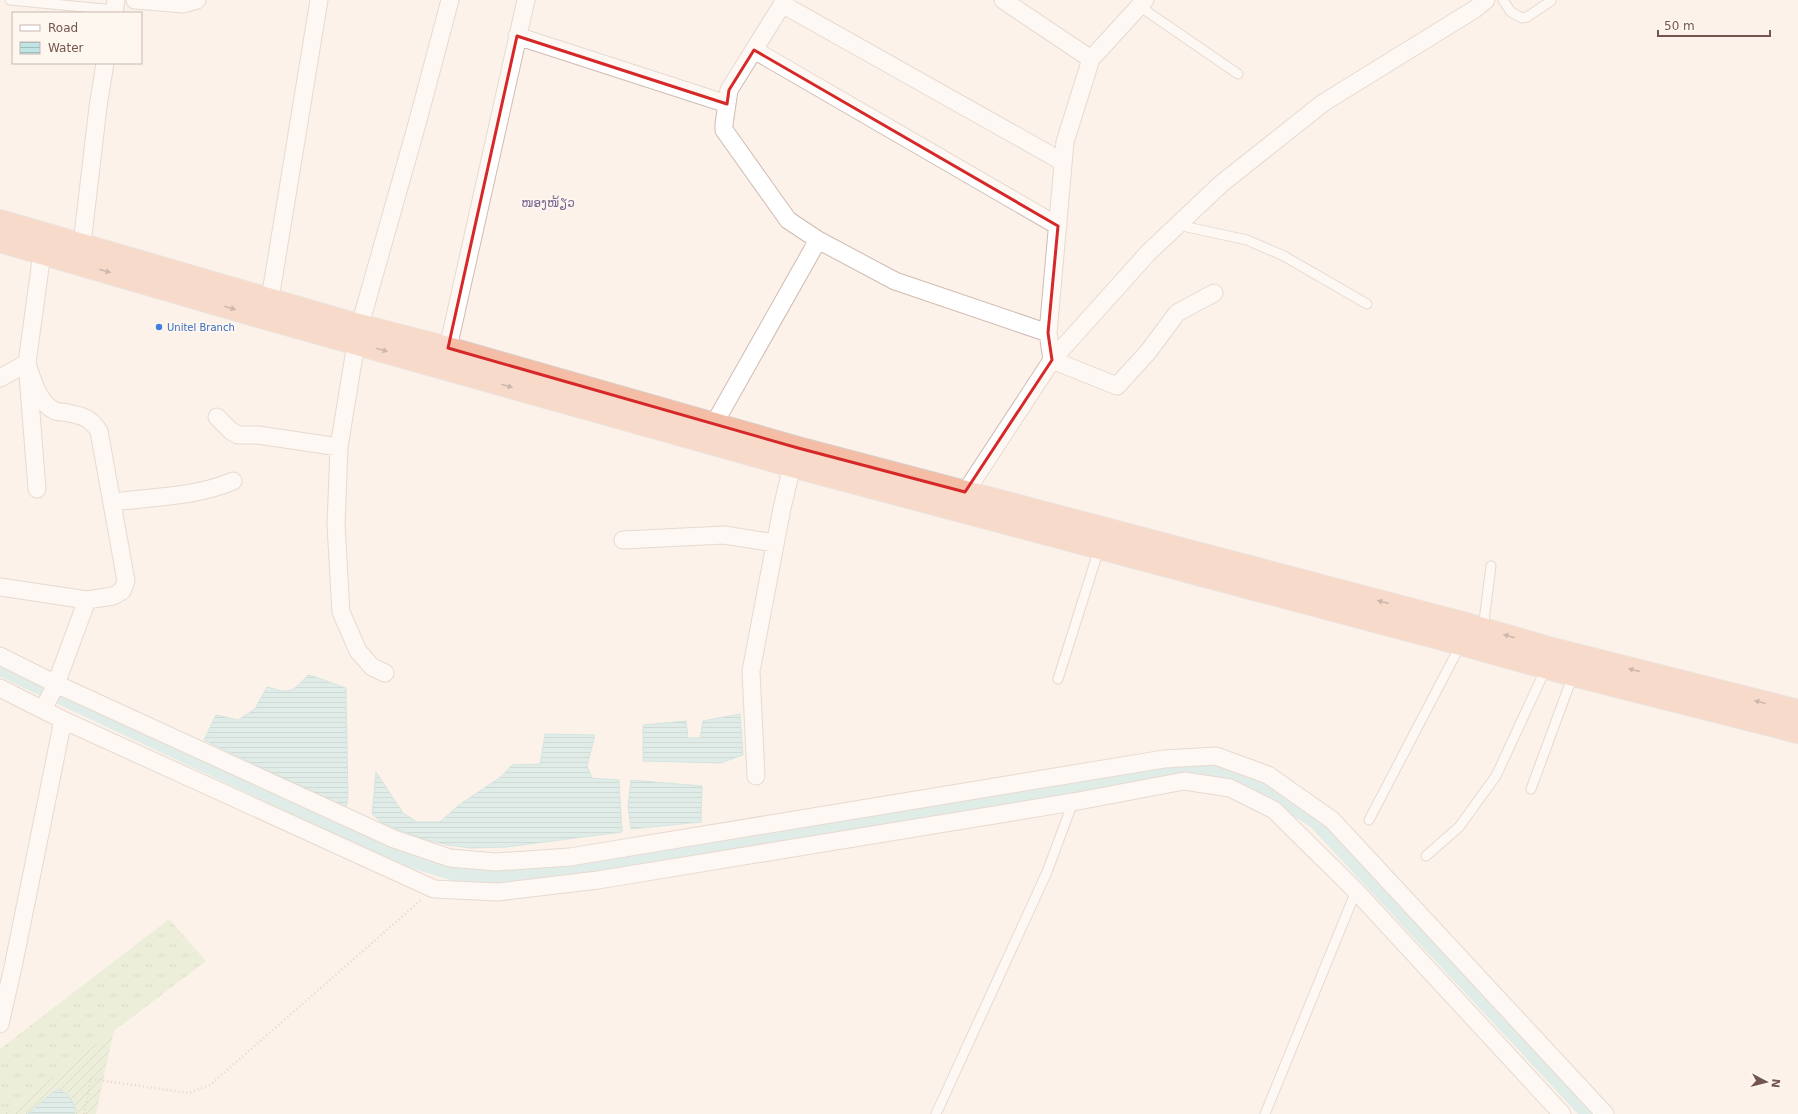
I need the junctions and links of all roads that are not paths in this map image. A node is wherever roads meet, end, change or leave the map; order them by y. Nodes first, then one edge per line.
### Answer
1 (10, 0) edge
2 (135, 0) edge
3 (197, 0) edge
4 (319, 0) edge
5 (450, 0) edge
6 (526, 0) edge
7 (1003, 0) edge
8 (1503, 0) edge
9 (1552, 1) edge
10 (783, 2) edge
11 (1142, 3) edge
12 (1477, 3) edge
13 (115, 8) edge
14 (517, 36) junction
15 (754, 50) junction
16 (1091, 59) junction
17 (105, 64) edge
18 (1238, 74) dead end
19 (727, 104) junction
20 (1063, 162) junction
21 (0, 220) edge
22 (1178, 225) junction
23 (1058, 226) junction
24 (818, 240) junction
25 (0, 241) edge
26 (42, 253) junction
27 (80, 254) junction
28 (1214, 293) dead end
29 (270, 298) junction
30 (1367, 304) dead end
31 (1048, 333) junction
32 (358, 334) junction
33 (448, 348) junction
34 (1052, 360) junction
35 (26, 363) junction
36 (0, 378) edge
37 (217, 417) dead end
38 (714, 424) junction
39 (339, 447) junction
40 (792, 466) junction
41 (233, 481) dead end
42 (37, 489) dead end
43 (960, 500) junction
44 (112, 502) junction
45 (623, 540) dead end
46 (775, 543) junction
47 (1099, 549) junction
48 (1491, 566) dead end
49 (0, 587) edge
50 (87, 600) junction
51 (1483, 629) junction
52 (1461, 644) junction
53 (0, 656) edge
54 (1546, 668) junction
55 (385, 673) dead end
56 (1572, 675) junction
57 (1058, 679) dead end
58 (55, 687) junction
59 (0, 688) edge
60 (45, 707) junction
61 (1798, 711) edge
62 (63, 720) junction
63 (1798, 732) edge
64 (756, 776) dead end
65 (1530, 790) dead end
66 (1074, 802) junction
67 (1369, 820) dead end
68 (1426, 856) dead end
69 (1356, 891) junction
70 (0, 1024) edge
71 (936, 1114) edge
72 (1265, 1114) edge
73 (1562, 1114) edge
74 (1605, 1114) edge

1 - 13 lane
2 - 3 street
4 - 29 street
5 - 32 street
6 - 14 street
7 - 16 street
8 - 9 lane
10 - 15 street
10 - 20 street
11 - 16 street
11 - 18 lane
12 - 22 street
14 - 19 street
14 - 33 street
15 - 19 street
15 - 23 street
16 - 20 street
17 - 27 street
19 - 24 street
20 - 23 street
21 - 27 highway
22 - 30 lane
22 - 34 street
23 - 31 street
24 - 31 street
24 - 38 street
25 - 26 highway
26 - 27 highway
26 - 35 street
27 - 29 highway
27 -> 32 highway
28 - 34 street
29 - 32 highway
31 - 34 street
32 - 33 highway
32 - 39 street
32 -> 40 highway
33 - 38 highway
34 - 43 street
35 - 36 street
35 - 42 street
35 - 44 street
37 - 39 street
38 - 43 highway
39 - 55 street
40 - 43 highway
40 - 46 street
41 - 44 street
43 - 47 highway
51 -> 43 highway
44 - 50 street
45 - 46 street
46 - 64 street
47 - 52 highway
47 - 57 lane
48 - 51 lane
49 - 50 street
50 - 58 street
61 -> 51 highway
52 - 54 highway
52 - 67 lane
53 - 58 street
54 - 56 highway
54 - 68 lane
56 - 63 highway
56 - 65 lane
58 - 60 street
58 - 74 street
59 - 60 street
60 - 62 street
62 - 66 street
62 - 70 street
66 - 69 street
66 - 71 lane
69 - 72 lane
69 - 73 street

